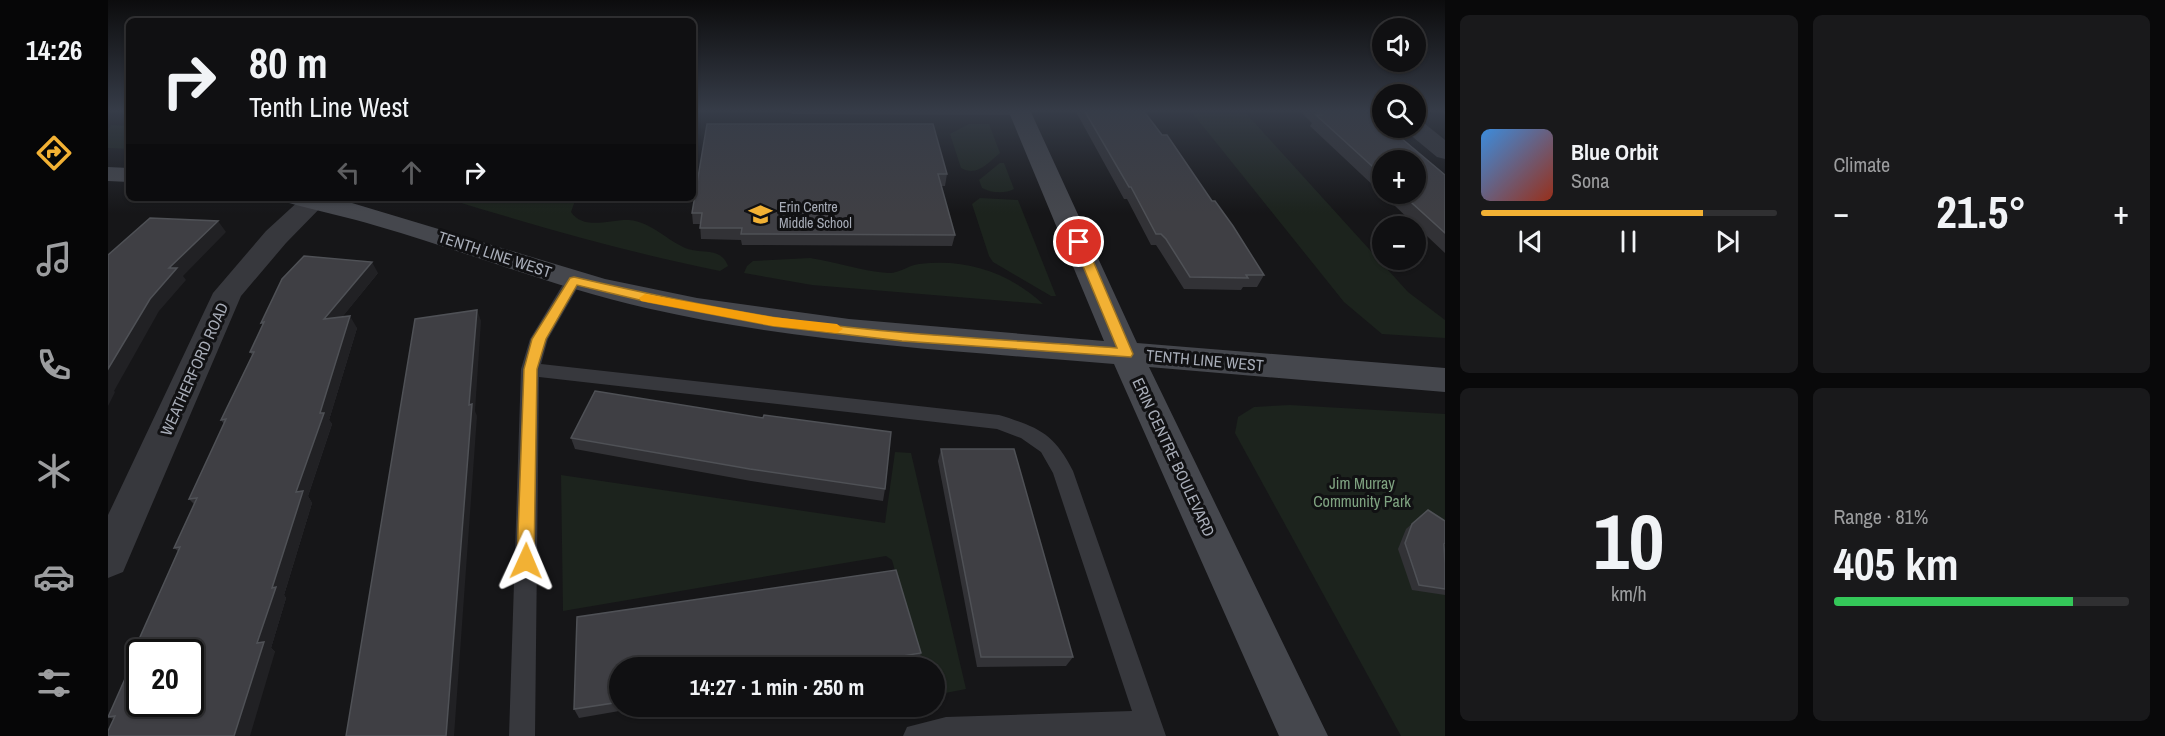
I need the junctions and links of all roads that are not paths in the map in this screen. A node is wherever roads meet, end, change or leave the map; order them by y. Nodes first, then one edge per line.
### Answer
1 (1034, 144) edge
2 (108, 174) edge
3 (126, 175) edge
4 (305, 201) edge
5 (310, 201) edge
6 (574, 280) junction
7 (1126, 354) junction
8 (530, 369) junction
9 (1445, 380) edge
10 (108, 559) edge
11 (1150, 730) edge
12 (522, 736) edge
13 (916, 736) edge
14 (1304, 736) edge

1 - 7 street, ERIN CENTRE BOULEVARD
2 - 3 street
4 - 10 street, WEATHERFORD ROAD
5 - 6 street, TENTH LINE WEST
6 - 7 street, TENTH LINE WEST
6 - 8 lane
7 - 9 street, TENTH LINE WEST
7 - 14 street, ERIN CENTRE BOULEVARD
8 - 11 lane
8 - 12 lane
11 - 13 lane

